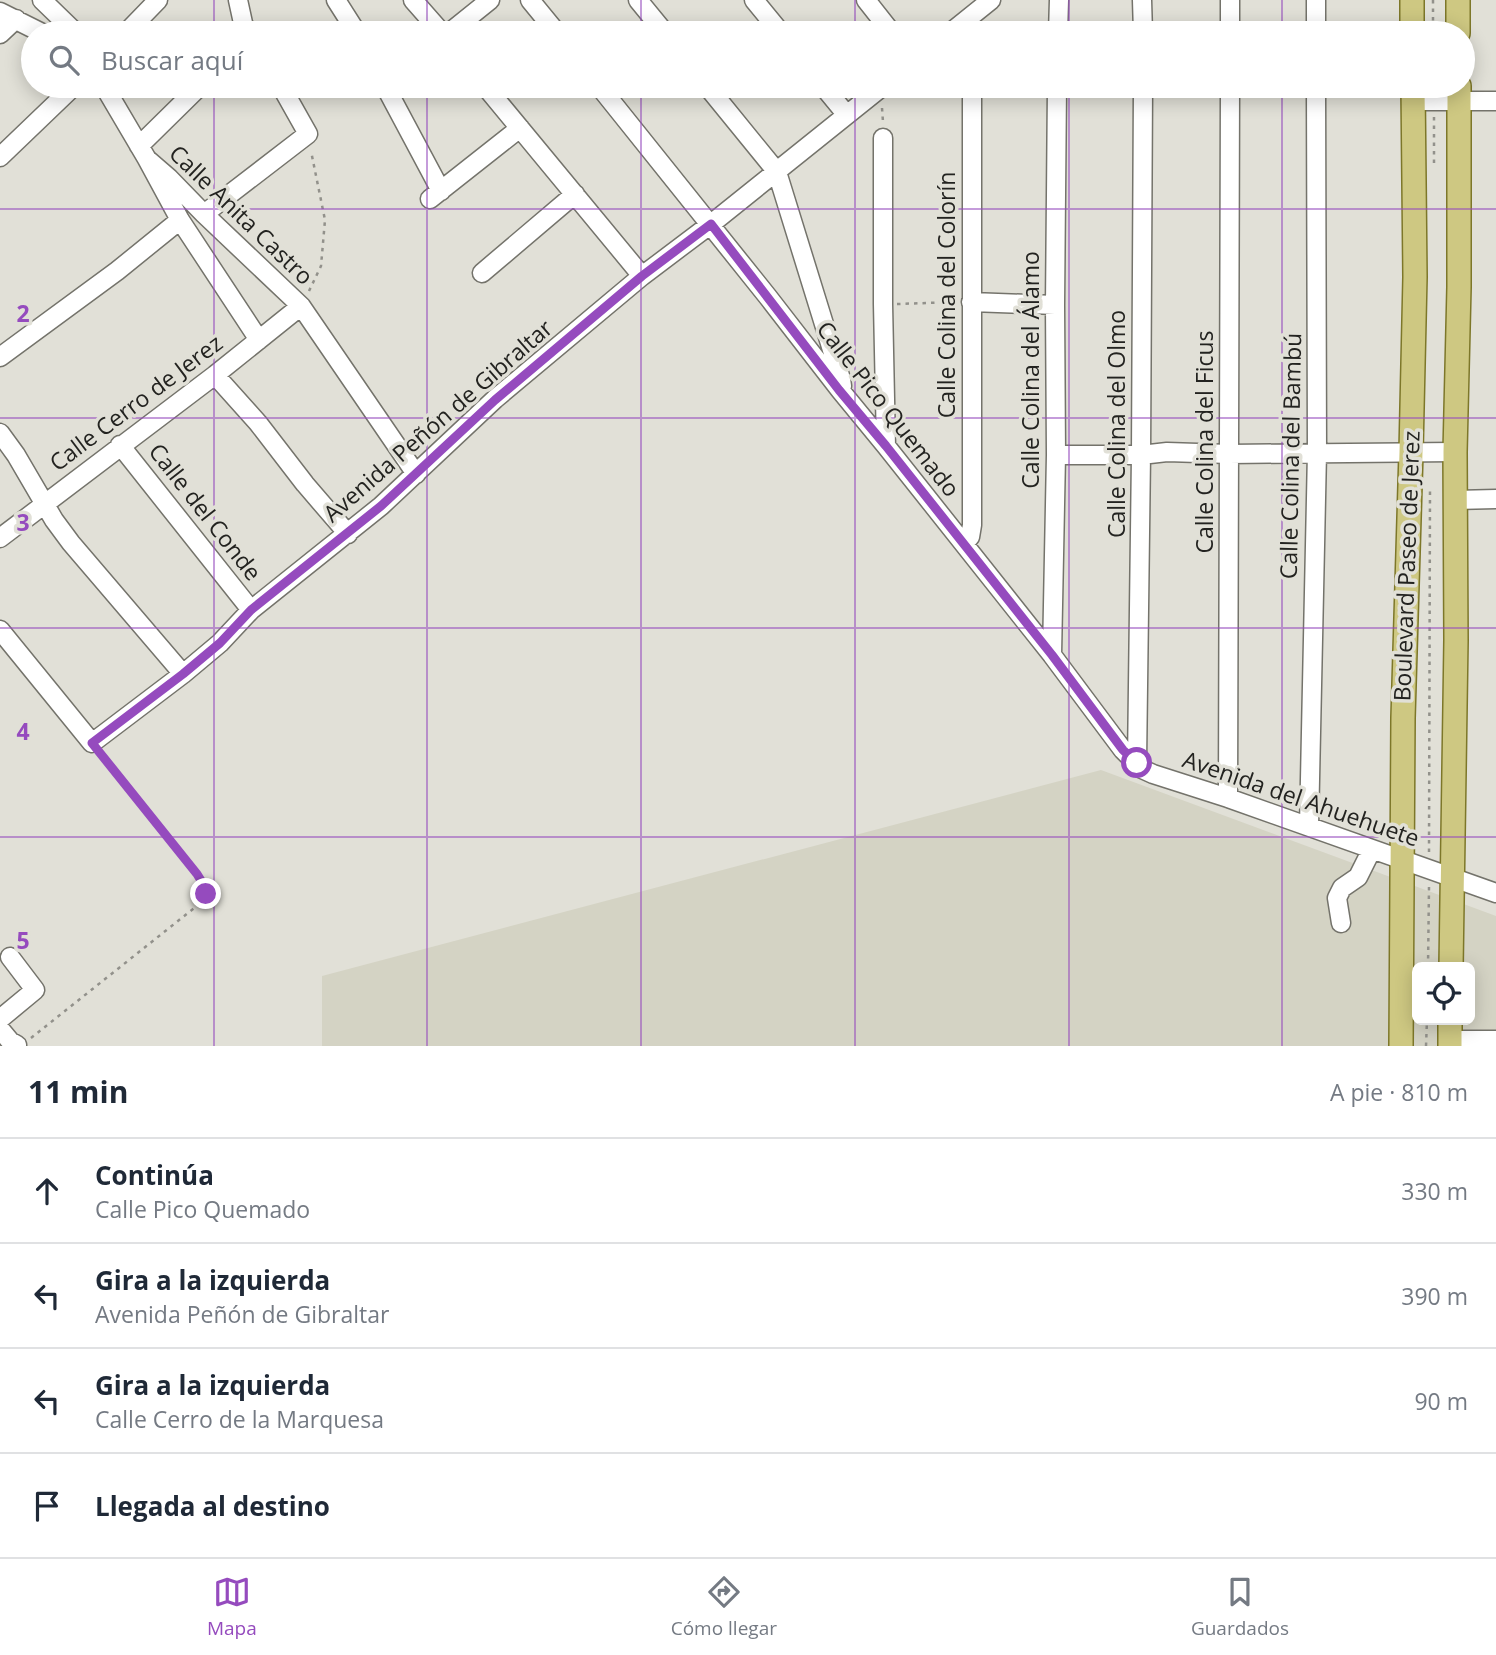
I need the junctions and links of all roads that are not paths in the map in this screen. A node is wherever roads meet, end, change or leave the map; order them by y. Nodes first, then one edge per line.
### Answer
1 (42, 0) edge
2 (158, 0) edge
3 (238, 0) edge
4 (336, 0) edge
5 (413, 0) edge
6 (490, 0) edge
7 (530, 0) edge
8 (638, 0) edge
9 (754, 0) edge
10 (866, 0) edge
11 (1059, 0) edge
12 (1142, 0) edge
13 (1230, 0) edge
14 (1315, 0) edge
15 (1412, 0) edge
16 (1458, 0) edge
17 (8, 16) edge
18 (64, 21) edge
19 (138, 21) edge
20 (243, 21) edge
21 (349, 21) edge
22 (431, 21) edge
23 (464, 21) edge
24 (547, 21) edge
25 (655, 21) edge
26 (771, 21) edge
27 (883, 21) edge
28 (1058, 21) edge
29 (1143, 21) edge
30 (1230, 21) edge
31 (1316, 21) edge
32 (1412, 21) edge
33 (1458, 21) edge
34 (0, 34) edge
35 (1475, 97) edge
36 (61, 98) edge
37 (111, 98) edge
38 (190, 98) edge
39 (288, 98) edge
40 (391, 98) edge
41 (495, 98) edge
42 (609, 98) edge
43 (717, 98) edge
44 (833, 98) edge
45 (867, 98) edge
46 (972, 98) edge
47 (1057, 98) edge
48 (1143, 98) edge
49 (1230, 98) edge
50 (1316, 98) edge
51 (1420, 98) edge
52 (1459, 98) edge
53 (1496, 102) edge
54 (846, 114) junction
55 (520, 128) junction
56 (883, 138) road end
57 (143, 153) junction
58 (0, 157) edge
59 (777, 172) junction
60 (575, 194) junction
61 (204, 214) junction
62 (180, 220) junction
63 (711, 224) junction
64 (482, 273) dead end
65 (642, 276) junction
66 (971, 302) junction
67 (1055, 305) junction
68 (302, 306) junction
69 (259, 340) junction
70 (0, 357) edge
71 (215, 375) junction
72 (839, 390) junction
73 (0, 433) edge
74 (120, 445) junction
75 (886, 446) junction
76 (1317, 452) junction
77 (1412, 452) junction
78 (1455, 452) junction
79 (1229, 454) junction
80 (1056, 455) junction
81 (1142, 455) junction
82 (416, 474) junction
83 (1496, 499) edge
84 (1455, 500) junction
85 (44, 505) junction
86 (348, 534) junction
87 (0, 538) edge
88 (963, 543) junction
89 (251, 610) junction
90 (0, 630) edge
91 (1052, 655) junction
92 (183, 674) junction
93 (1137, 763) junction
94 (1228, 798) junction
95 (1309, 826) junction
96 (1372, 849) junction
97 (1402, 860) junction
98 (1452, 877) junction
99 (1496, 893) edge
100 (1341, 923) dead end
101 (10, 957) dead end
102 (1451, 962) edge
103 (0, 1019) edge
104 (0, 1030) edge
105 (1450, 1035) edge
106 (1496, 1040) edge
107 (17, 1045) edge
108 (1401, 1046) edge

1 - 18 street
2 - 19 street
3 - 20 street
4 - 21 street
5 - 22 street
6 - 23 street
7 - 24 street
8 - 25 street
9 - 26 street
10 - 27 street
11 - 28 street
12 - 29 street
13 - 30 street
14 - 31 street
15 - 32 main road
16 - 33 main road
17 - 34 street
35 - 53 street
36 - 58 street
37 - 57 street, Calle Anita Castro
38 - 57 street
39 - 61 street
40 - 55 street
41 - 55 street
42 - 63 street, Calle Pico Quemado
43 - 59 street
44 - 54 street
45 - 54 street, Avenida Peñón de Gibraltar
46 - 66 street, Calle Colina del Colorín
47 - 67 street, Calle Colina del Álamo
48 - 81 street, Calle Colina del Olmo
49 - 79 street, Calle Colina del Ficus
50 - 76 street, Calle Colina del Bambú
51 - 77 main road, Boulevard Paseo de Jerez
52 - 78 main road, Boulevard Paseo de Jerez
54 - 59 street, Avenida Peñón de Gibraltar
55 - 60 street
56 - 75 street
57 - 61 street, Calle Anita Castro
57 - 62 street, Calle Anita Castro
59 - 63 street, Avenida Peñón de Gibraltar
59 - 72 street
60 - 64 street
60 - 65 street
61 - 68 street, Calle Anita Castro
62 - 69 street, Calle Anita Castro
62 - 70 street
63 - 65 street, Avenida Peñón de Gibraltar
63 - 72 street, Calle Pico Quemado
65 - 82 street, Avenida Peñón de Gibraltar
66 - 67 street
66 - 88 street, Calle Colina del Colorín
67 - 80 street, Calle Colina del Álamo
68 - 69 street, Calle Cerro de Jerez
68 - 82 street, Calle Anita Castro
69 - 71 street, Calle Cerro de Jerez
71 - 74 street, Calle Cerro de Jerez
71 - 86 street
72 - 75 street, Calle Pico Quemado
73 - 85 street
74 - 85 street, Calle Cerro de Jerez
74 - 89 street, Calle del Conde
75 - 88 street, Calle Pico Quemado
76 - 77 street
76 - 79 street
76 - 95 street, Calle Colina del Bambú
77 - 78 street
77 - 97 main road, Boulevard Paseo de Jerez
78 - 84 main road, Boulevard Paseo de Jerez
79 - 81 street
79 - 94 street, Calle Colina del Ficus
80 - 81 street
80 - 91 street, Calle Colina del Álamo
81 - 93 street, Calle Colina del Olmo
82 - 86 street, Avenida Peñón de Gibraltar
83 - 84 street
84 - 98 main road, Boulevard Paseo de Jerez
85 - 87 street, Calle Cerro de Jerez
85 - 92 street
86 - 89 street, Avenida Peñón de Gibraltar
88 - 91 street, Calle Pico Quemado
89 - 92 street, Avenida Peñón de Gibraltar
90 - 92 street, Avenida Peñón de Gibraltar
91 - 93 street, Calle Pico Quemado
93 - 94 street, Avenida del Ahuehuete
94 - 95 street, Avenida del Ahuehuete
95 - 96 street, Avenida del Ahuehuete
96 - 97 street, Avenida del Ahuehuete
96 - 100 street
97 - 98 street, Avenida del Ahuehuete
97 - 108 main road, Boulevard Paseo de Jerez
98 - 99 street, Avenida del Ahuehuete
98 - 102 main road, Boulevard Paseo de Jerez
101 - 103 street
104 - 107 street
105 - 106 street

